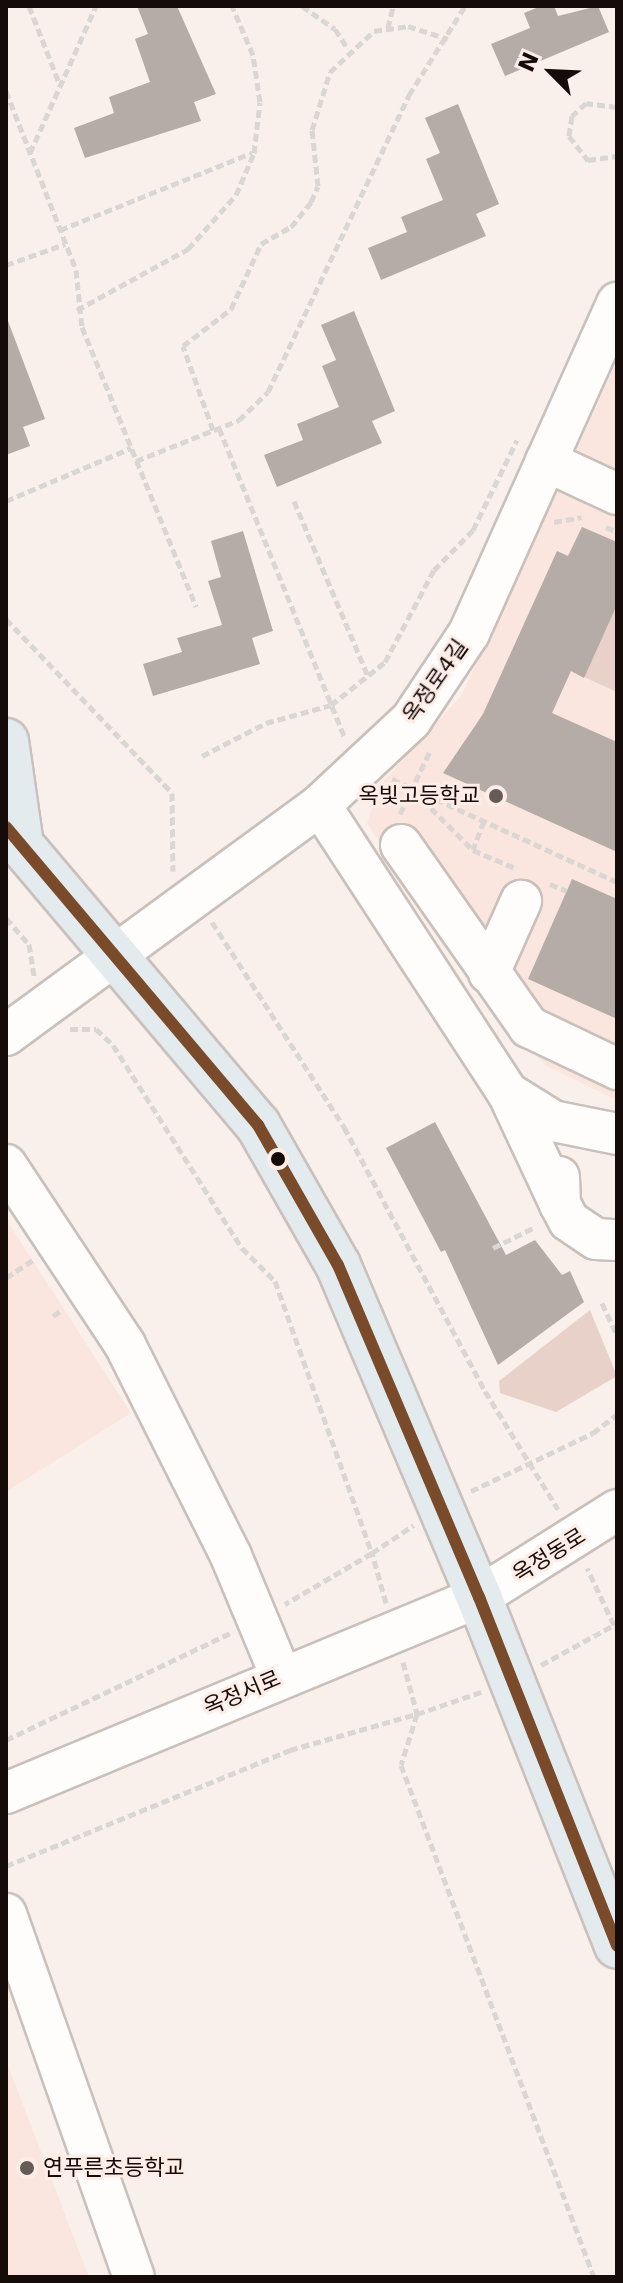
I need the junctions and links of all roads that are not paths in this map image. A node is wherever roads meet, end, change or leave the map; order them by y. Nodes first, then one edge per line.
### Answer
1 (614, 320) edge
2 (533, 448) junction
3 (617, 494) edge
4 (6, 741) edge
5 (320, 805) junction
6 (11, 845) edge
7 (401, 845) dead end
8 (521, 901) dead end
9 (116, 950) junction
10 (489, 973) junction
11 (6, 1035) edge
12 (617, 1069) edge
13 (508, 1093) junction
14 (617, 1134) edge
15 (6, 1165) edge
16 (562, 1208) junction
17 (617, 1240) edge
18 (617, 1510) edge
19 (479, 1597) junction
20 (281, 1676) junction
21 (6, 1793) edge
22 (6, 1914) edge
23 (617, 1946) edge
24 (134, 2277) edge

1 - 2 street, 옥정로4길
2 - 3 street
2 - 5 street, 옥정로4길
4 - 6 main road
5 - 9 street, 옥정로4길
5 - 13 street
6 - 9 main road
7 - 10 street
8 - 10 street
9 - 11 street, 옥정로4길
9 - 19 main road
10 - 12 street
13 - 14 street
13 - 16 street
14 - 16 street
15 - 20 street
16 - 17 street
18 - 19 street, 옥정동로
19 - 20 street, 옥정서로
19 - 23 main road
20 - 21 street, 옥정서로
22 - 24 street

